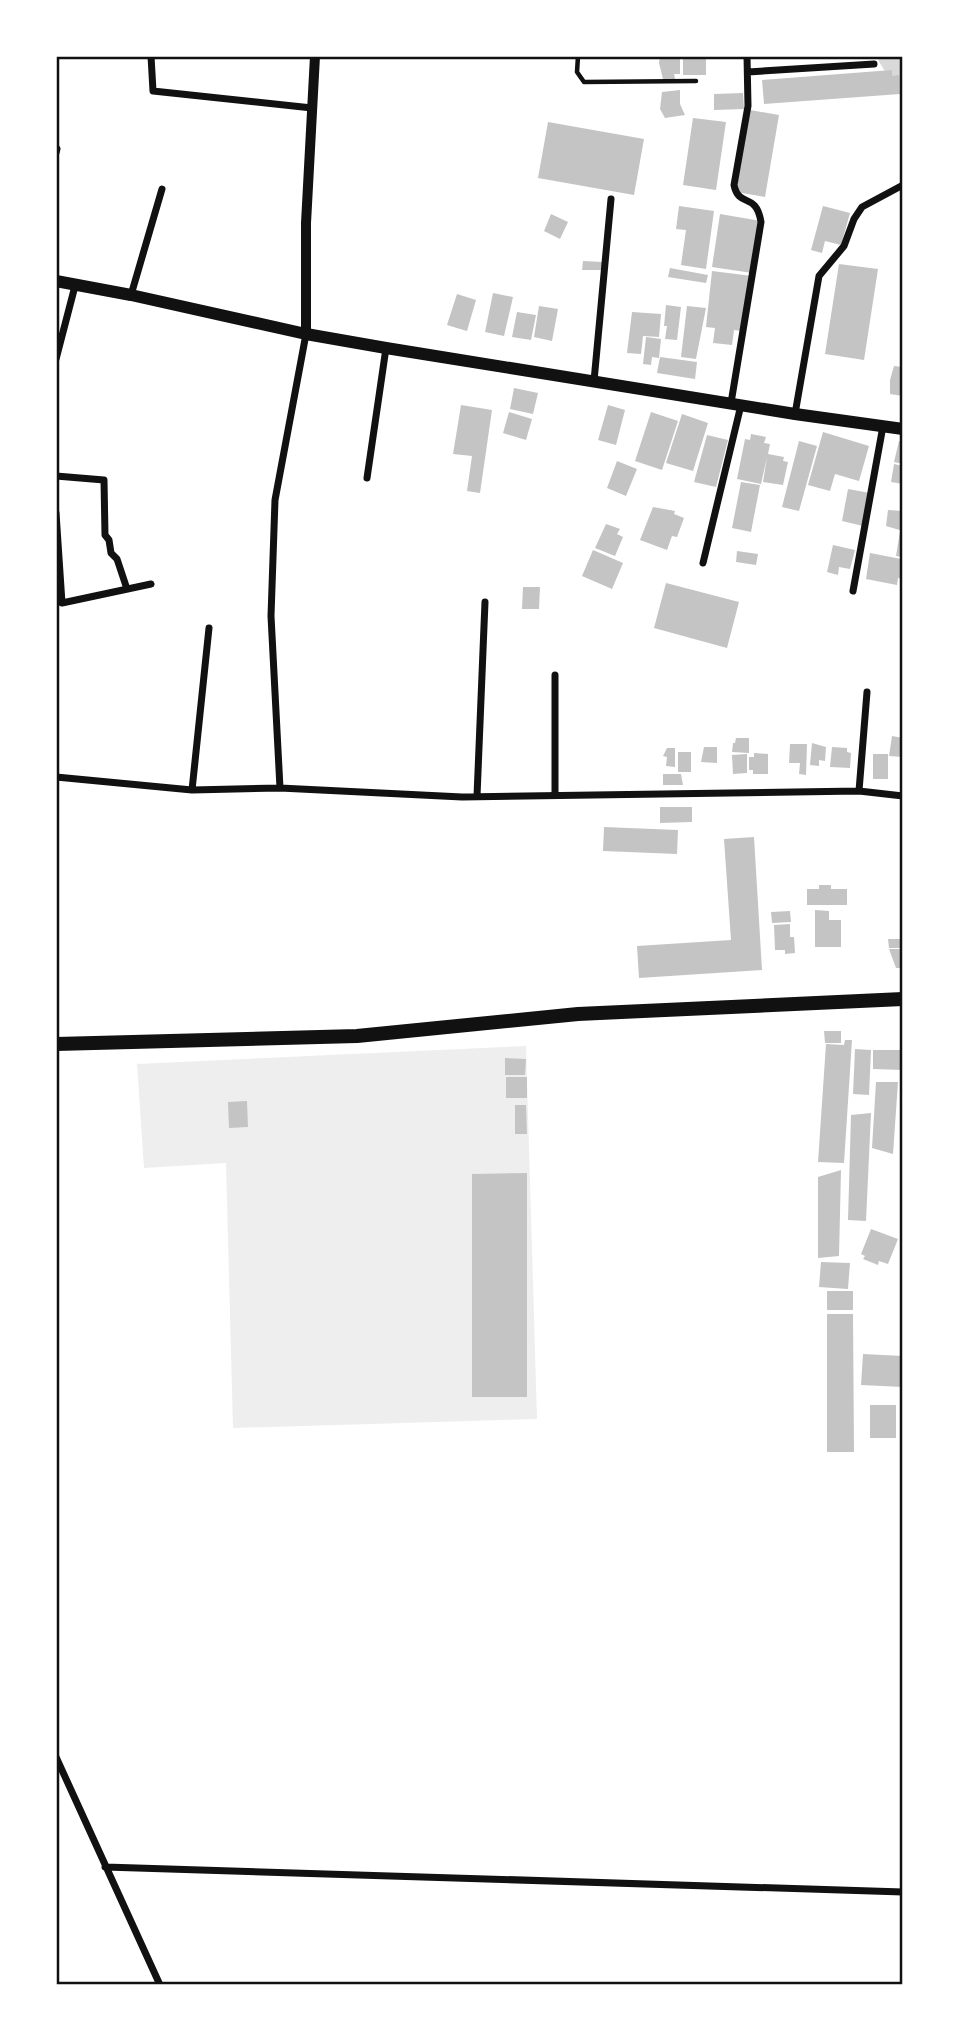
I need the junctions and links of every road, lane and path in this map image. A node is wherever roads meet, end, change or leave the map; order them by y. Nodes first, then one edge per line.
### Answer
1 (150, 56) edge
2 (315, 56) edge
3 (578, 56) edge
4 (747, 56) edge
5 (874, 64) dead end
6 (748, 72) junction
7 (696, 81) dead end
8 (312, 108) junction
9 (903, 185) edge
10 (162, 190) dead end
11 (611, 199) dead end
12 (56, 281) edge
13 (75, 286) junction
14 (131, 295) junction
15 (306, 334) junction
16 (386, 348) junction
17 (56, 359) edge
18 (594, 381) junction
19 (736, 404) junction
20 (795, 414) junction
21 (883, 426) junction
22 (903, 429) edge
23 (56, 476) edge
24 (367, 478) dead end
25 (56, 513) edge
26 (702, 563) dead end
27 (151, 584) dead end
28 (127, 589) junction
29 (853, 591) dead end
30 (485, 602) dead end
31 (209, 628) dead end
32 (555, 675) dead end
33 (867, 692) dead end
34 (56, 777) edge
35 (280, 788) junction
36 (192, 790) junction
37 (859, 791) junction
38 (555, 795) junction
39 (477, 796) junction
40 (903, 796) edge
41 (903, 999) edge
42 (56, 1044) edge
43 (56, 1757) edge
44 (105, 1867) junction
45 (903, 1892) edge
46 (160, 1985) edge

1 - 8 street
2 - 8 street
3 - 7 lane
4 - 6 street
5 - 6 street
6 - 19 street
8 - 15 street
9 - 20 street
10 - 14 street
11 - 18 street
12 - 13 main road
13 - 14 main road
13 - 17 street
14 - 15 main road
15 - 16 main road
15 - 35 street
16 - 18 main road
16 - 24 street
18 - 19 main road
19 - 20 main road
19 - 26 street
20 - 21 main road
21 - 22 main road
21 - 29 street
23 - 28 street
25 - 28 street
27 - 28 street
30 - 39 street
31 - 36 street
32 - 38 street
33 - 37 street
34 - 36 street
35 - 36 street
35 - 39 street
37 - 38 street
37 - 40 street
38 - 39 street
41 - 42 main road
43 - 44 street
44 - 45 street
44 - 46 street

